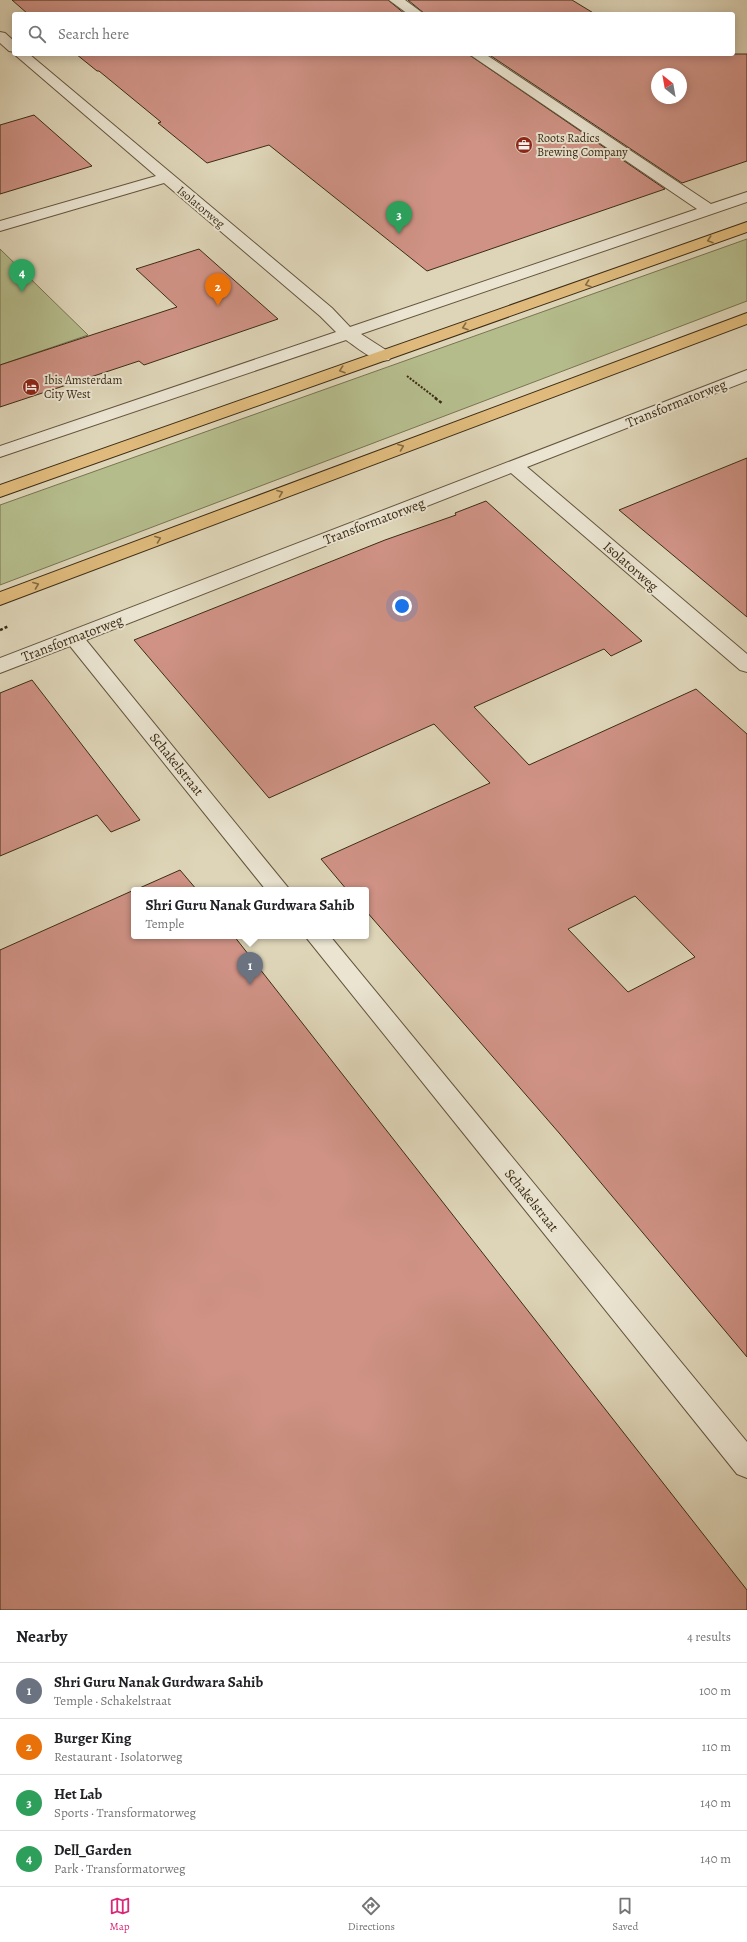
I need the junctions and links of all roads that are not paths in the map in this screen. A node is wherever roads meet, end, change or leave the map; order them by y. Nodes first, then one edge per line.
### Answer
1 (396, 0) edge
2 (413, 12) edge
3 (0, 36) edge
4 (12, 46) edge
5 (23, 56) edge
6 (479, 56) edge
7 (166, 178) junction
8 (747, 197) edge
9 (709, 210) junction
10 (0, 226) edge
11 (747, 227) edge
12 (747, 318) edge
13 (347, 333) junction
14 (382, 356) junction
15 (747, 375) edge
16 (0, 452) edge
17 (515, 467) junction
18 (0, 491) edge
19 (0, 599) edge
20 (74, 638) junction
21 (747, 665) edge
22 (0, 666) edge
23 (278, 887) edge
24 (319, 939) edge
25 (747, 1464) edge

1 - 2 street
3 - 4 street
5 - 7 street, Isolatorweg
6 - 9 street
7 - 10 street
7 - 13 street, Isolatorweg
8 - 9 street
9 - 13 street
11 -> 14 main road
19 -> 12 main road
13 - 14 street, Isolatorweg
13 - 16 street
14 -> 18 main road
15 - 17 street, Transformatorweg
17 - 20 street, Transformatorweg
17 - 21 street, Isolatorweg
20 - 22 street, Transformatorweg
20 - 23 street, Schakelstraat
24 - 25 street, Schakelstraat

